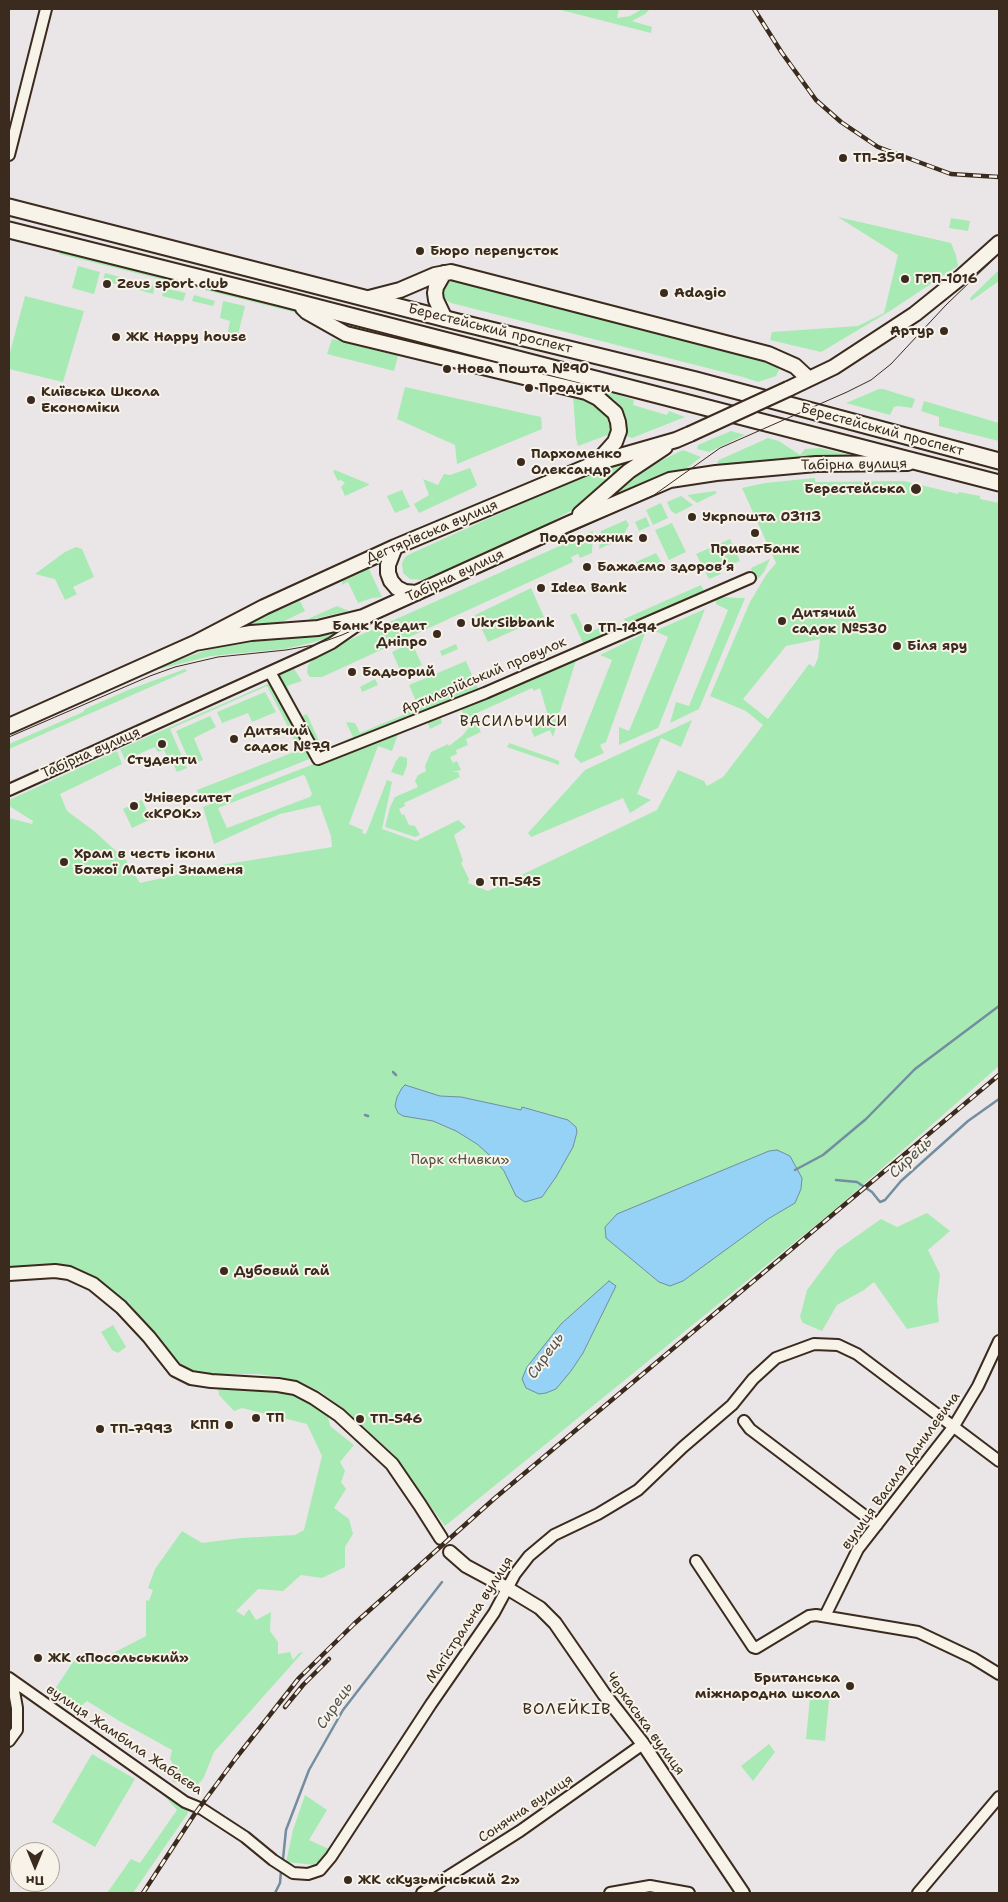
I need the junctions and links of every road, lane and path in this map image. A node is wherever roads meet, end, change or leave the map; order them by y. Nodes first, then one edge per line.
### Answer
1 (46, 9) edge
2 (9, 155) edge
3 (9, 207) edge
4 (9, 230) edge
5 (999, 242) edge
6 (444, 273) junction
7 (369, 298) junction
8 (302, 304) junction
9 (445, 318) junction
10 (810, 379) junction
11 (676, 440) junction
12 (999, 460) edge
13 (596, 463) junction
14 (929, 464) junction
15 (999, 483) edge
16 (568, 524) junction
17 (395, 548) junction
18 (750, 578) dead end
19 (417, 593) junction
20 (378, 611) junction
21 (195, 643) junction
22 (270, 672) junction
23 (9, 726) edge
24 (9, 790) edge
25 (9, 1274) edge
26 (999, 1342) edge
27 (744, 1422) dead end
28 (954, 1426) junction
29 (999, 1461) edge
30 (877, 1525) junction
31 (441, 1538) dead end
32 (450, 1552) dead end
33 (696, 1561) dead end
34 (507, 1588) junction
35 (824, 1616) junction
36 (999, 1674) edge
37 (10, 1679) edge
38 (9, 1741) edge
39 (643, 1744) junction
40 (999, 1797) edge
41 (273, 1860) joint
42 (422, 1893) edge
43 (610, 1893) edge
44 (689, 1893) edge
45 (743, 1893) edge
46 (918, 1893) edge

1 - 2 street
3 - 7 main road, Берестейський проспект
4 - 8 main road, Берестейський проспект
5 - 10 main road, Дегтярівська вулиця
6 - 7 main road
6 - 9 main road
6 - 10 main road
7 - 9 main road, Берестейський проспект
8 - 13 main road
8 - 14 main road, Берестейський проспект
9 - 12 main road, Берестейський проспект
10 - 11 main road, Дегтярівська вулиця, bridge
11 - 13 main road, Дегтярівська вулиця
11 - 16 main road, Дегтярівська вулиця
13 - 17 main road, Дегтярівська вулиця
14 - 15 main road, Берестейський проспект
14 - 16 main road, Табірна вулиця
16 - 19 main road, Табірна вулиця
17 - 19 main road
17 - 21 main road, Дегтярівська вулиця
18 - 22 street, Артилерійський провулок
19 - 20 main road, Табірна вулиця
20 - 21 main road, Дегтярівська вулиця
20 - 22 street, Табірна вулиця
21 - 23 main road, Дегтярівська вулиця
22 - 24 street, Табірна вулиця
25 - 31 street
26 - 28 street, вулиця Василя Данилевича
27 - 30 street
28 - 29 street, Магістральна вулиця
28 - 30 street, вулиця Василя Данилевича
28 - 34 street, Магістральна вулиця
30 - 35 street, вулиця Василя Данилевича
32 - 34 street, Черкаська вулиця
33 - 35 street
34 - 39 street, Черкаська вулиця
34 - 41 street, Магістральна вулиця
35 - 36 street
37 - 38 street
37 - 41 street, вулиця Жамбила Жабаєва
39 - 42 street, Сонячна вулиця
39 - 45 street, Черкаська вулиця
40 - 46 street
43 - 44 street

